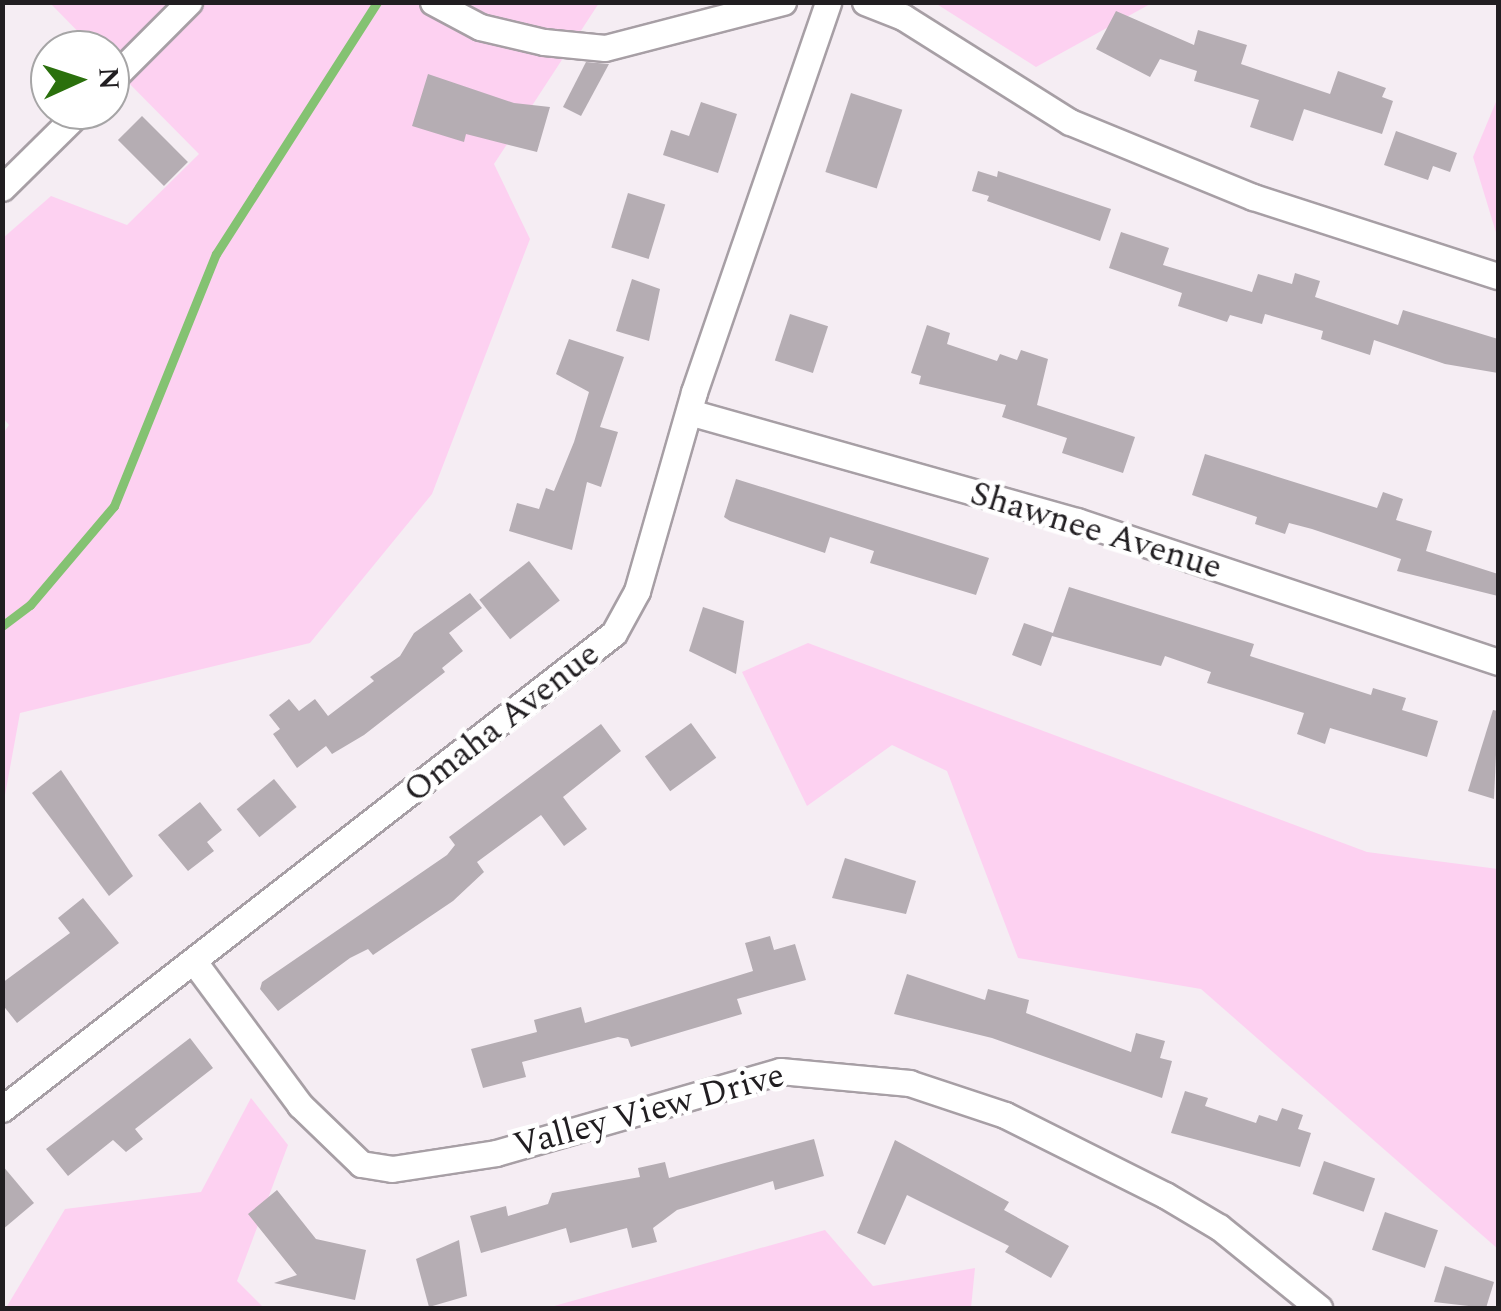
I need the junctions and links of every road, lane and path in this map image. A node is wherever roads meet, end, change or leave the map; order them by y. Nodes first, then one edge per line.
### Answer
1 (189, 2) edge
2 (783, 2) edge
3 (828, 2) edge
4 (865, 2) edge
5 (434, 3) edge
6 (130, 61) edge
7 (61, 130) edge
8 (2, 188) edge
9 (1498, 276) edge
10 (689, 412) junction
11 (1498, 662) edge
12 (195, 963) junction
13 (2, 1108) edge
14 (1319, 1308) edge

1 - 6 street
2 - 5 street
3 - 10 street, Omaha Avenue
4 - 9 street
7 - 8 street
10 - 11 street, Shawnee Avenue
10 - 12 street, Omaha Avenue
12 - 13 street, Omaha Avenue
12 - 14 street, Valley View Drive

